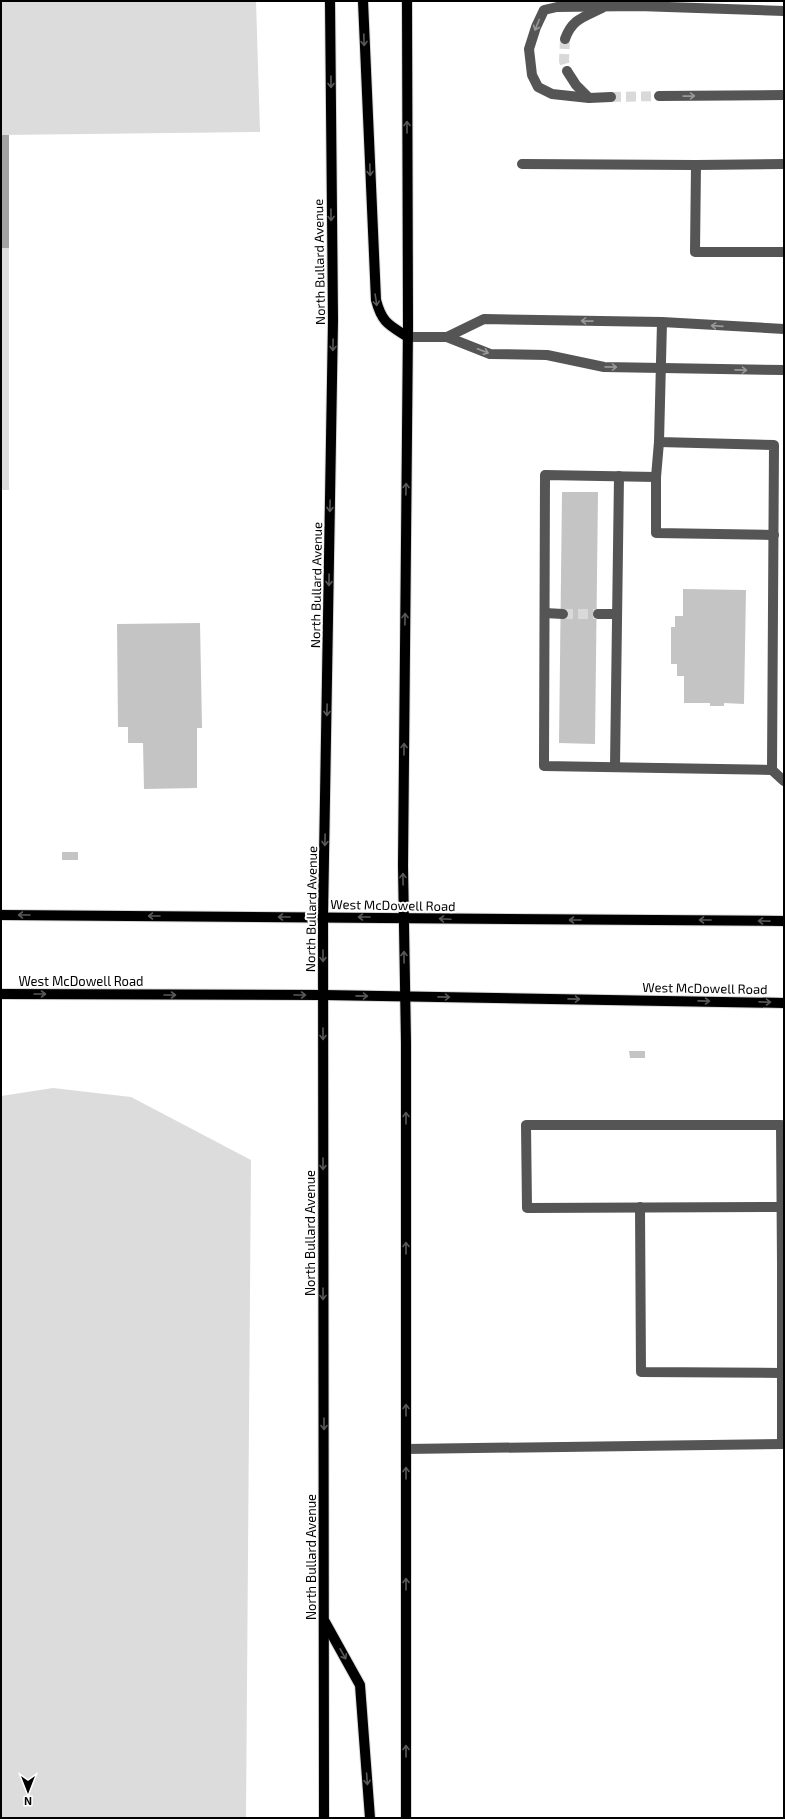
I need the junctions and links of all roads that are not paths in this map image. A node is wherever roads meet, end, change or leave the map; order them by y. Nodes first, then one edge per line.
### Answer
1 (330, 1) edge
2 (363, 1) edge
3 (406, 1) edge
4 (605, 7) junction
5 (784, 11) edge
6 (565, 39) tunnel mouth
7 (567, 71) tunnel mouth
8 (784, 95) edge
9 (659, 96) tunnel mouth
10 (611, 97) tunnel mouth
11 (589, 98) junction
12 (522, 164) dead end
13 (784, 164) edge
14 (696, 165) junction
15 (784, 252) edge
16 (662, 322) junction
17 (784, 330) edge
18 (408, 337) junction
19 (447, 337) junction
20 (661, 368) junction
21 (784, 370) edge
22 (659, 442) junction
23 (619, 476) junction
24 (656, 477) junction
25 (774, 535) junction
26 (545, 613) junction
27 (564, 614) tunnel mouth
28 (598, 614) tunnel mouth
29 (617, 614) junction
30 (615, 767) junction
31 (772, 770) junction
32 (784, 781) edge
33 (1, 915) edge
34 (323, 917) junction
35 (403, 918) junction
36 (784, 921) edge
37 (1, 994) edge
38 (323, 995) junction
39 (405, 996) junction
40 (784, 1003) edge
41 (640, 1207) junction
42 (782, 1207) junction
43 (783, 1265) edge
44 (782, 1373) junction
45 (783, 1444) edge
46 (406, 1449) junction
47 (324, 1620) junction
48 (324, 1818) edge
49 (370, 1818) edge
50 (406, 1818) edge

1 -> 34 main road, North Bullard Avenue
2 -> 18 main road
18 -> 3 main road
4 - 5 lane
4 - 6 lane
4 -> 11 lane
7 - 11 lane
9 -> 8 lane
10 - 11 lane
12 - 14 lane
13 - 14 lane
14 - 15 lane
17 -> 16 lane
16 -> 19 lane
16 - 20 lane
18 - 19 lane
35 -> 18 main road
19 -> 20 lane
20 -> 21 lane
20 - 22 lane
22 - 24 lane
22 - 25 lane
23 - 24 lane
23 - 26 lane
23 - 29 lane
24 - 25 lane
25 - 31 lane
26 - 27 lane
26 - 30 lane
28 - 29 lane
29 - 30 lane
30 - 31 lane
31 - 32 lane
34 -> 33 main road, West McDowell Road
35 -> 34 main road, West McDowell Road
34 -> 38 main road, North Bullard Avenue
36 -> 35 main road, West McDowell Road
39 -> 35 main road
37 -> 38 main road, West McDowell Road
38 -> 39 main road, West McDowell Road
38 -> 47 main road, North Bullard Avenue
39 -> 40 main road, West McDowell Road
46 -> 39 main road
41 - 42 lane
41 - 42 lane
41 - 44 lane
42 - 43 lane
43 - 44 lane
44 - 45 lane
45 - 46 lane
50 -> 46 main road
47 - 48 main road, North Bullard Avenue
47 -> 49 main road

